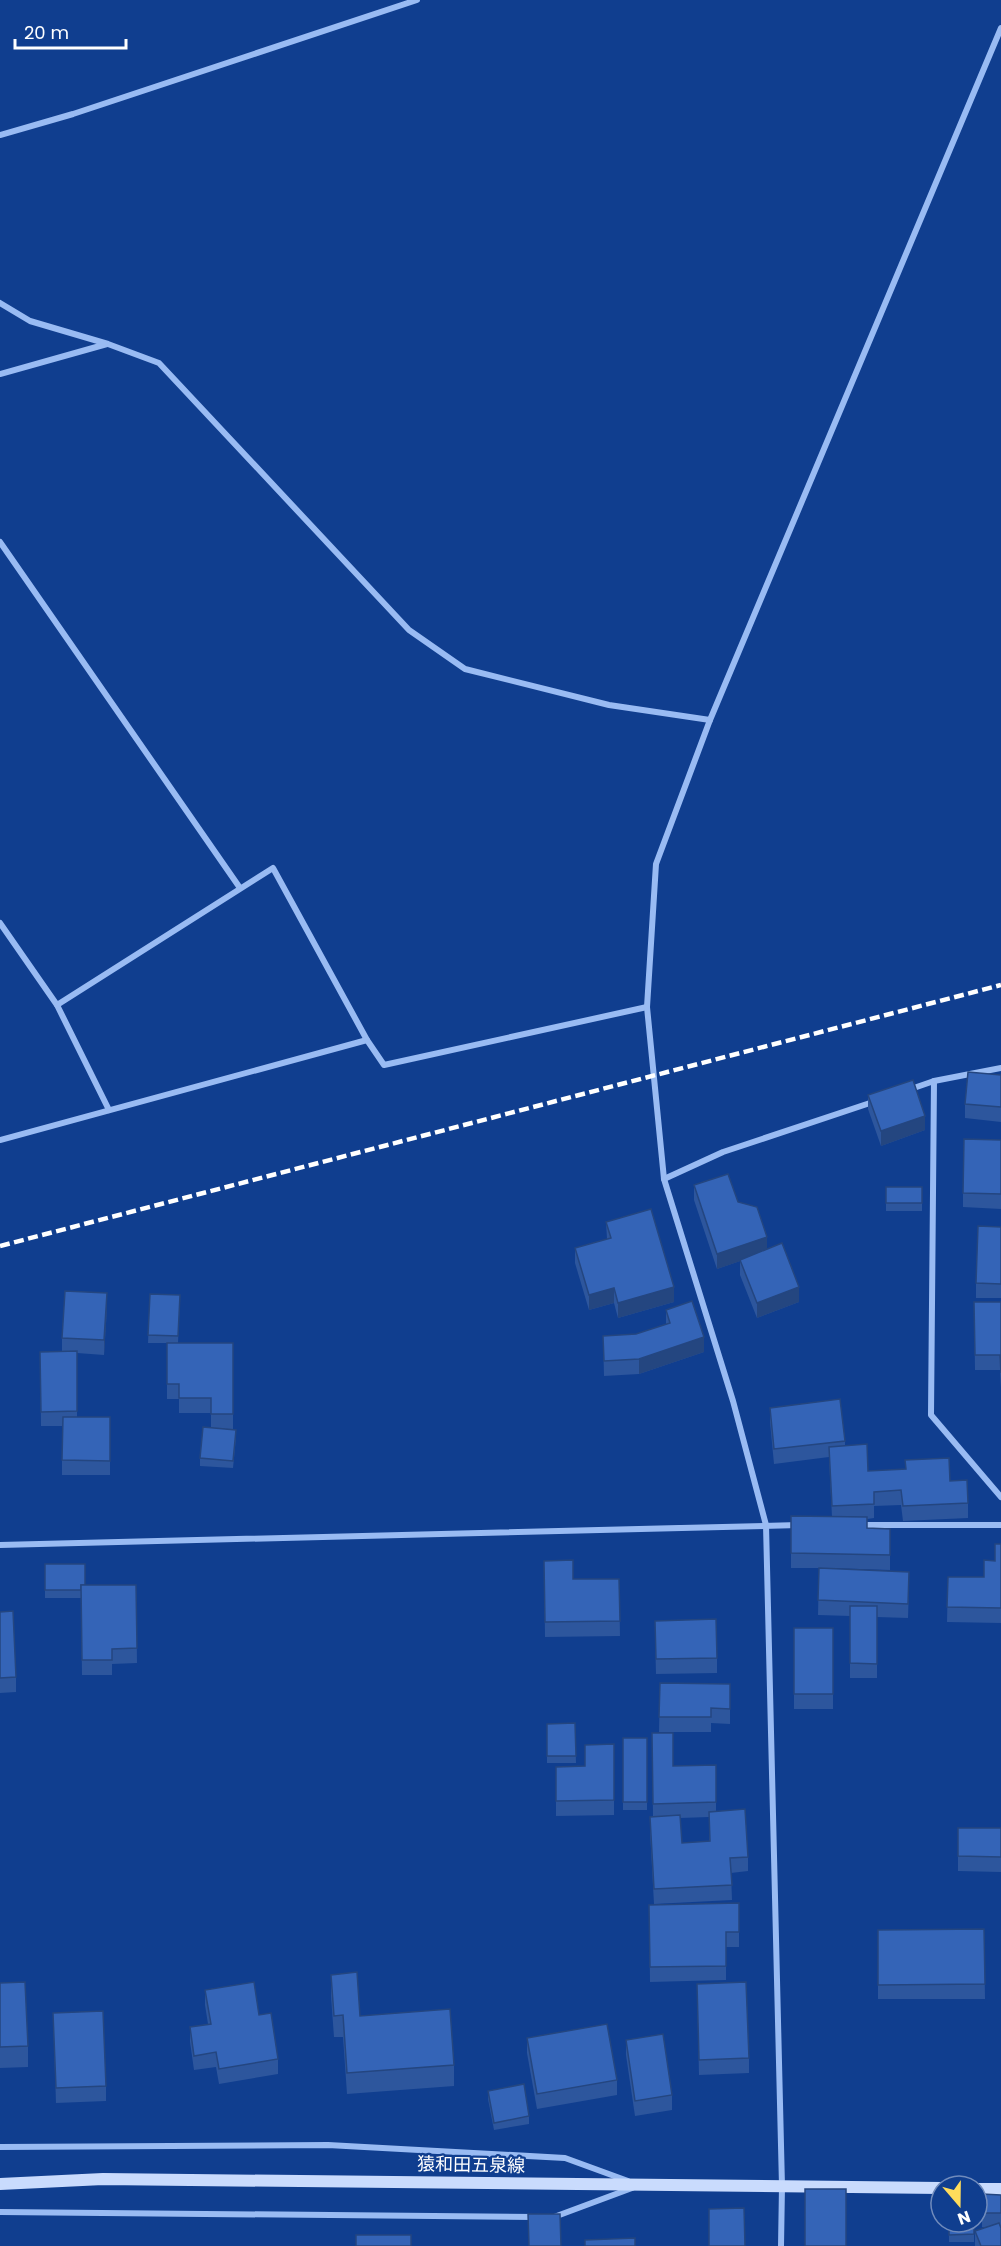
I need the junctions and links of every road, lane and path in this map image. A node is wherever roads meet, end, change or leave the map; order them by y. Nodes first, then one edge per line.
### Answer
1 (417, 0) edge
2 (1001, 28) edge
3 (0, 135) edge
4 (0, 303) edge
5 (108, 344) junction
6 (0, 374) edge
7 (0, 542) edge
8 (710, 720) junction
9 (240, 888) junction
10 (0, 923) edge
11 (57, 1005) junction
12 (647, 1007) junction
13 (367, 1040) junction
14 (1001, 1068) edge
15 (934, 1081) junction
16 (901, 1092) edge
17 (879, 1100) edge
18 (109, 1110) junction
19 (0, 1140) edge
20 (664, 1179) junction
21 (1001, 1497) edge
22 (766, 1525) junction
23 (802, 1525) edge
24 (848, 1525) edge
25 (1001, 1525) edge
26 (0, 1545) edge
27 (0, 2146) edge
28 (0, 2184) edge
29 (641, 2185) junction
30 (782, 2186) junction
31 (929, 2188) edge
32 (0, 2212) edge
33 (781, 2246) edge

1 - 3 street
2 - 8 street
4 - 5 street
5 - 6 street
5 - 8 street
7 - 9 street
8 - 12 street
9 - 11 street
9 - 13 street
10 - 11 street
11 - 18 street
12 - 13 street
12 - 20 street
13 - 18 street
14 - 15 street
15 - 16 street
15 - 21 street
17 - 20 street
18 - 19 street
20 - 22 street
22 - 23 street
22 - 26 street
22 - 30 street
24 - 25 street
27 - 29 street
28 - 29 main road, 猿和田五泉線
29 - 30 main road, 猿和田五泉線
29 - 32 street
30 - 31 main road, 猿和田五泉線
30 - 33 street

